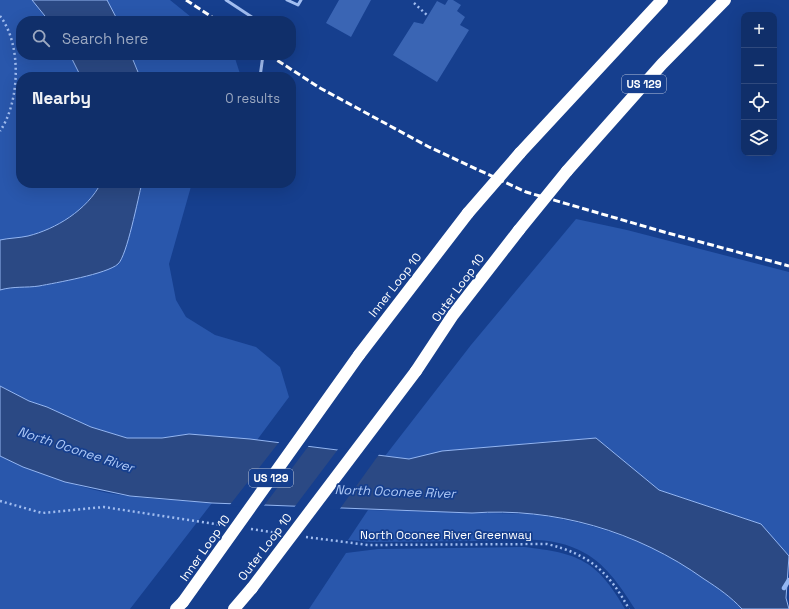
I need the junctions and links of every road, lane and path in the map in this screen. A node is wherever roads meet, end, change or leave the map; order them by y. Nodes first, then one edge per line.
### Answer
1 (226, 0) edge
2 (288, 0) edge
3 (301, 0) edge
4 (662, 0) edge
5 (725, 0) edge
6 (414, 3) dead end
7 (0, 16) edge
8 (250, 16) edge
9 (428, 16) dead end
10 (262, 60) edge
11 (261, 72) edge
12 (0, 131) edge
13 (0, 501) edge
14 (229, 526) dead end
15 (245, 528) dead end
16 (283, 533) dead end
17 (298, 536) dead end
18 (252, 588) junction
19 (179, 607) edge
20 (234, 609) edge
21 (238, 609) edge
22 (629, 609) edge

1 - 8 lane
2 - 3 lane
4 - 19 highway, Inner Loop 10 / US 129, bridge
5 - 18 highway, Outer Loop 10 / US 129, bridge
6 - 9 path
7 - 12 path
10 - 11 lane
13 - 14 path
15 - 16 path
17 - 22 path, North Oconee River Greenway
18 - 20 highway, Outer Loop 10 / US 129
18 - 21 highway

